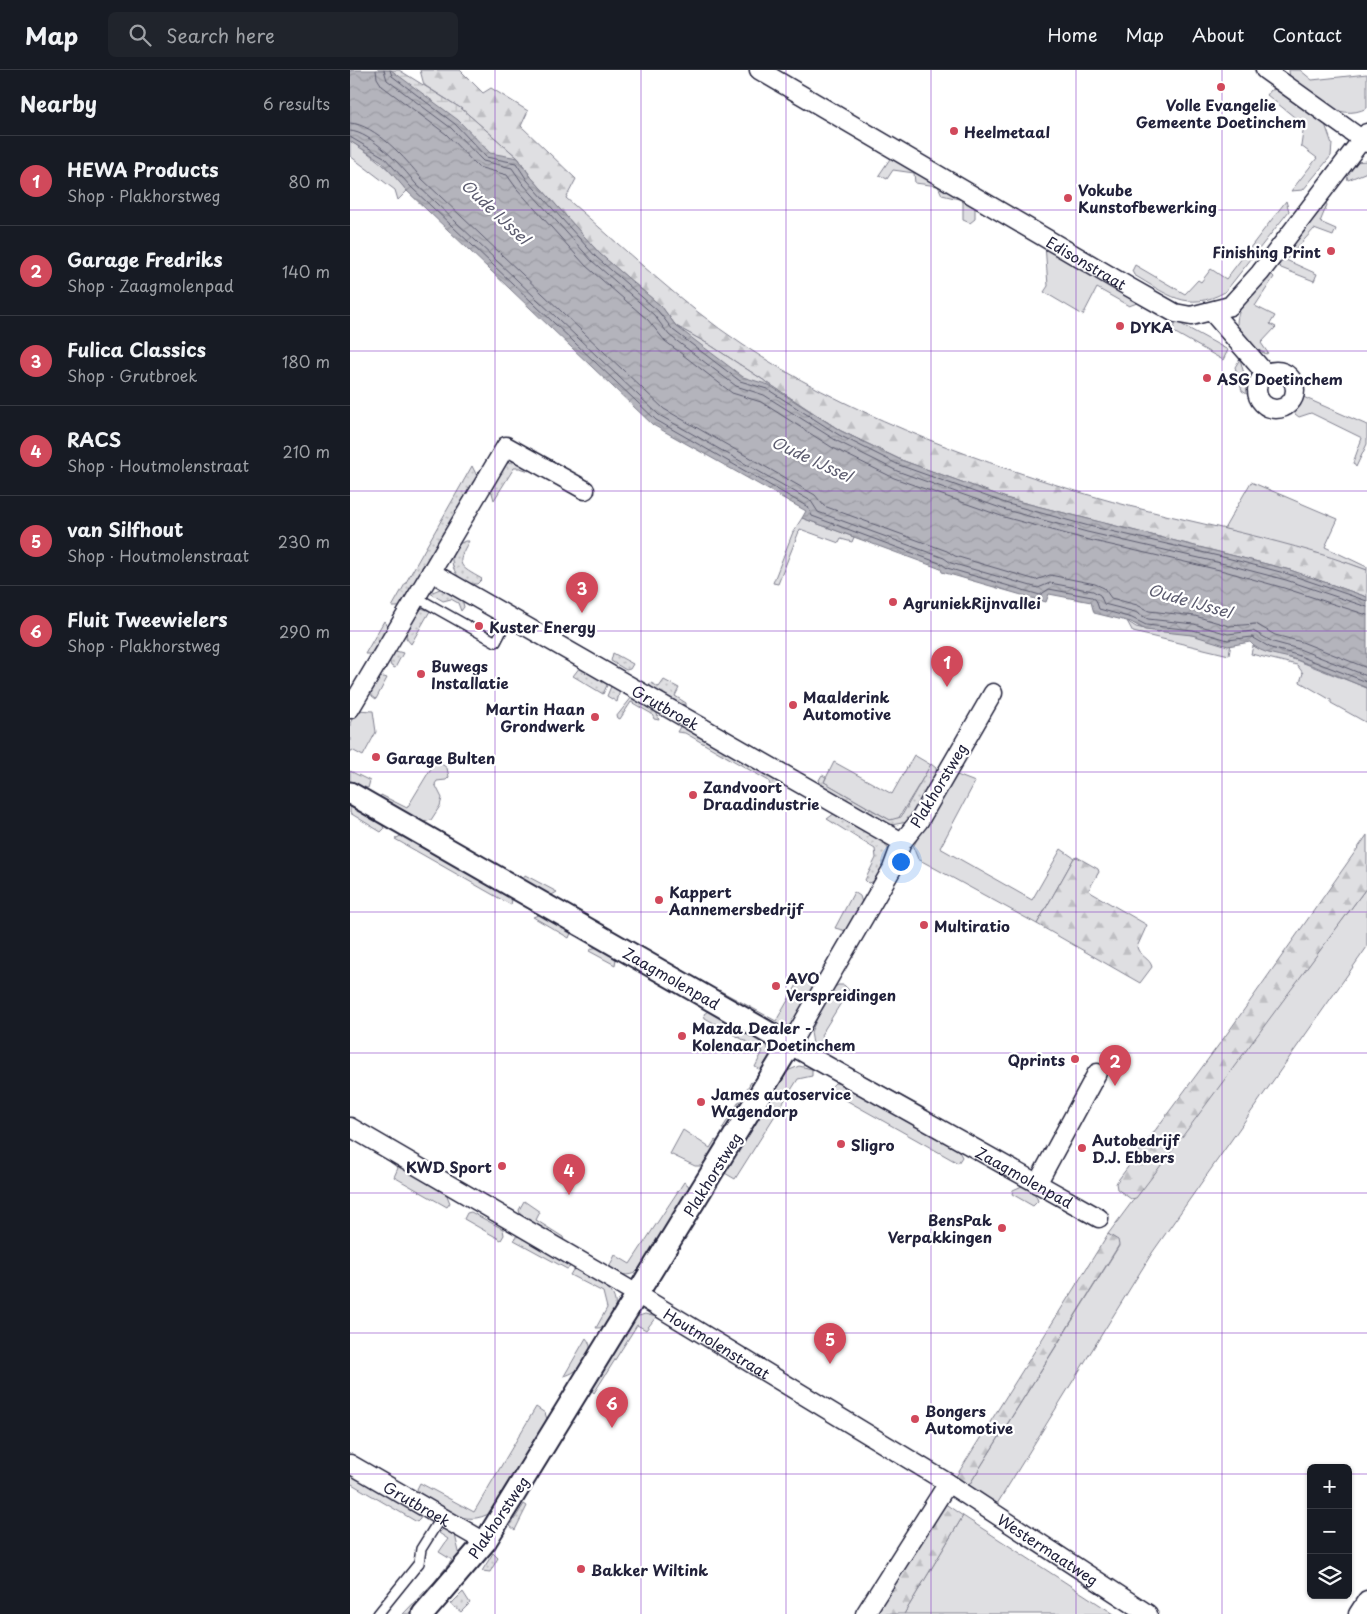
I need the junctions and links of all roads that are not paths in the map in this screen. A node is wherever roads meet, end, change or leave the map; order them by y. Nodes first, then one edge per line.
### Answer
1 (759, 70) edge
2 (1265, 70) edge
3 (1365, 139) edge
4 (1212, 312) junction
5 (1266, 373) dead end
6 (586, 490) dead end
7 (431, 572) junction
8 (416, 597) junction
9 (510, 617) junction
10 (993, 693) dead end
11 (350, 709) edge
12 (350, 793) edge
13 (902, 842) junction
14 (790, 1045) junction
15 (1097, 1073) dead end
16 (350, 1126) edge
17 (1037, 1184) junction
18 (1099, 1218) dead end
19 (637, 1294) junction
20 (350, 1464) edge
21 (948, 1483) junction
22 (441, 1517) junction
23 (485, 1542) junction
24 (1367, 1600) edge
25 (378, 1614) edge
26 (423, 1614) edge
27 (865, 1614) edge
28 (1148, 1614) edge
29 (1358, 1614) edge

1 - 4 street, Edisonstraat
2 - 3 street
3 - 4 street, Edisonstraat
4 - 5 street
6 - 7 street
7 - 8 street
7 - 9 street, Grutbroek
8 - 9 lane
8 - 11 street
9 - 13 street, Grutbroek
10 - 13 street, Plakhorstweg
12 - 14 street, Zaagmolenpad
13 - 14 street, Plakhorstweg
14 - 17 street, Zaagmolenpad
14 - 19 street, Plakhorstweg
15 - 17 street
16 - 19 street, Houtmolenstraat
17 - 18 street, Zaagmolenpad
19 - 21 street, Houtmolenstraat
19 - 23 street, Plakhorstweg
20 - 22 street, Grutbroek
21 - 27 street
21 - 28 street, Westermaatweg
22 - 23 street, Grutbroek
22 - 25 lane
23 - 26 street, Plakhorstweg
24 - 29 street

